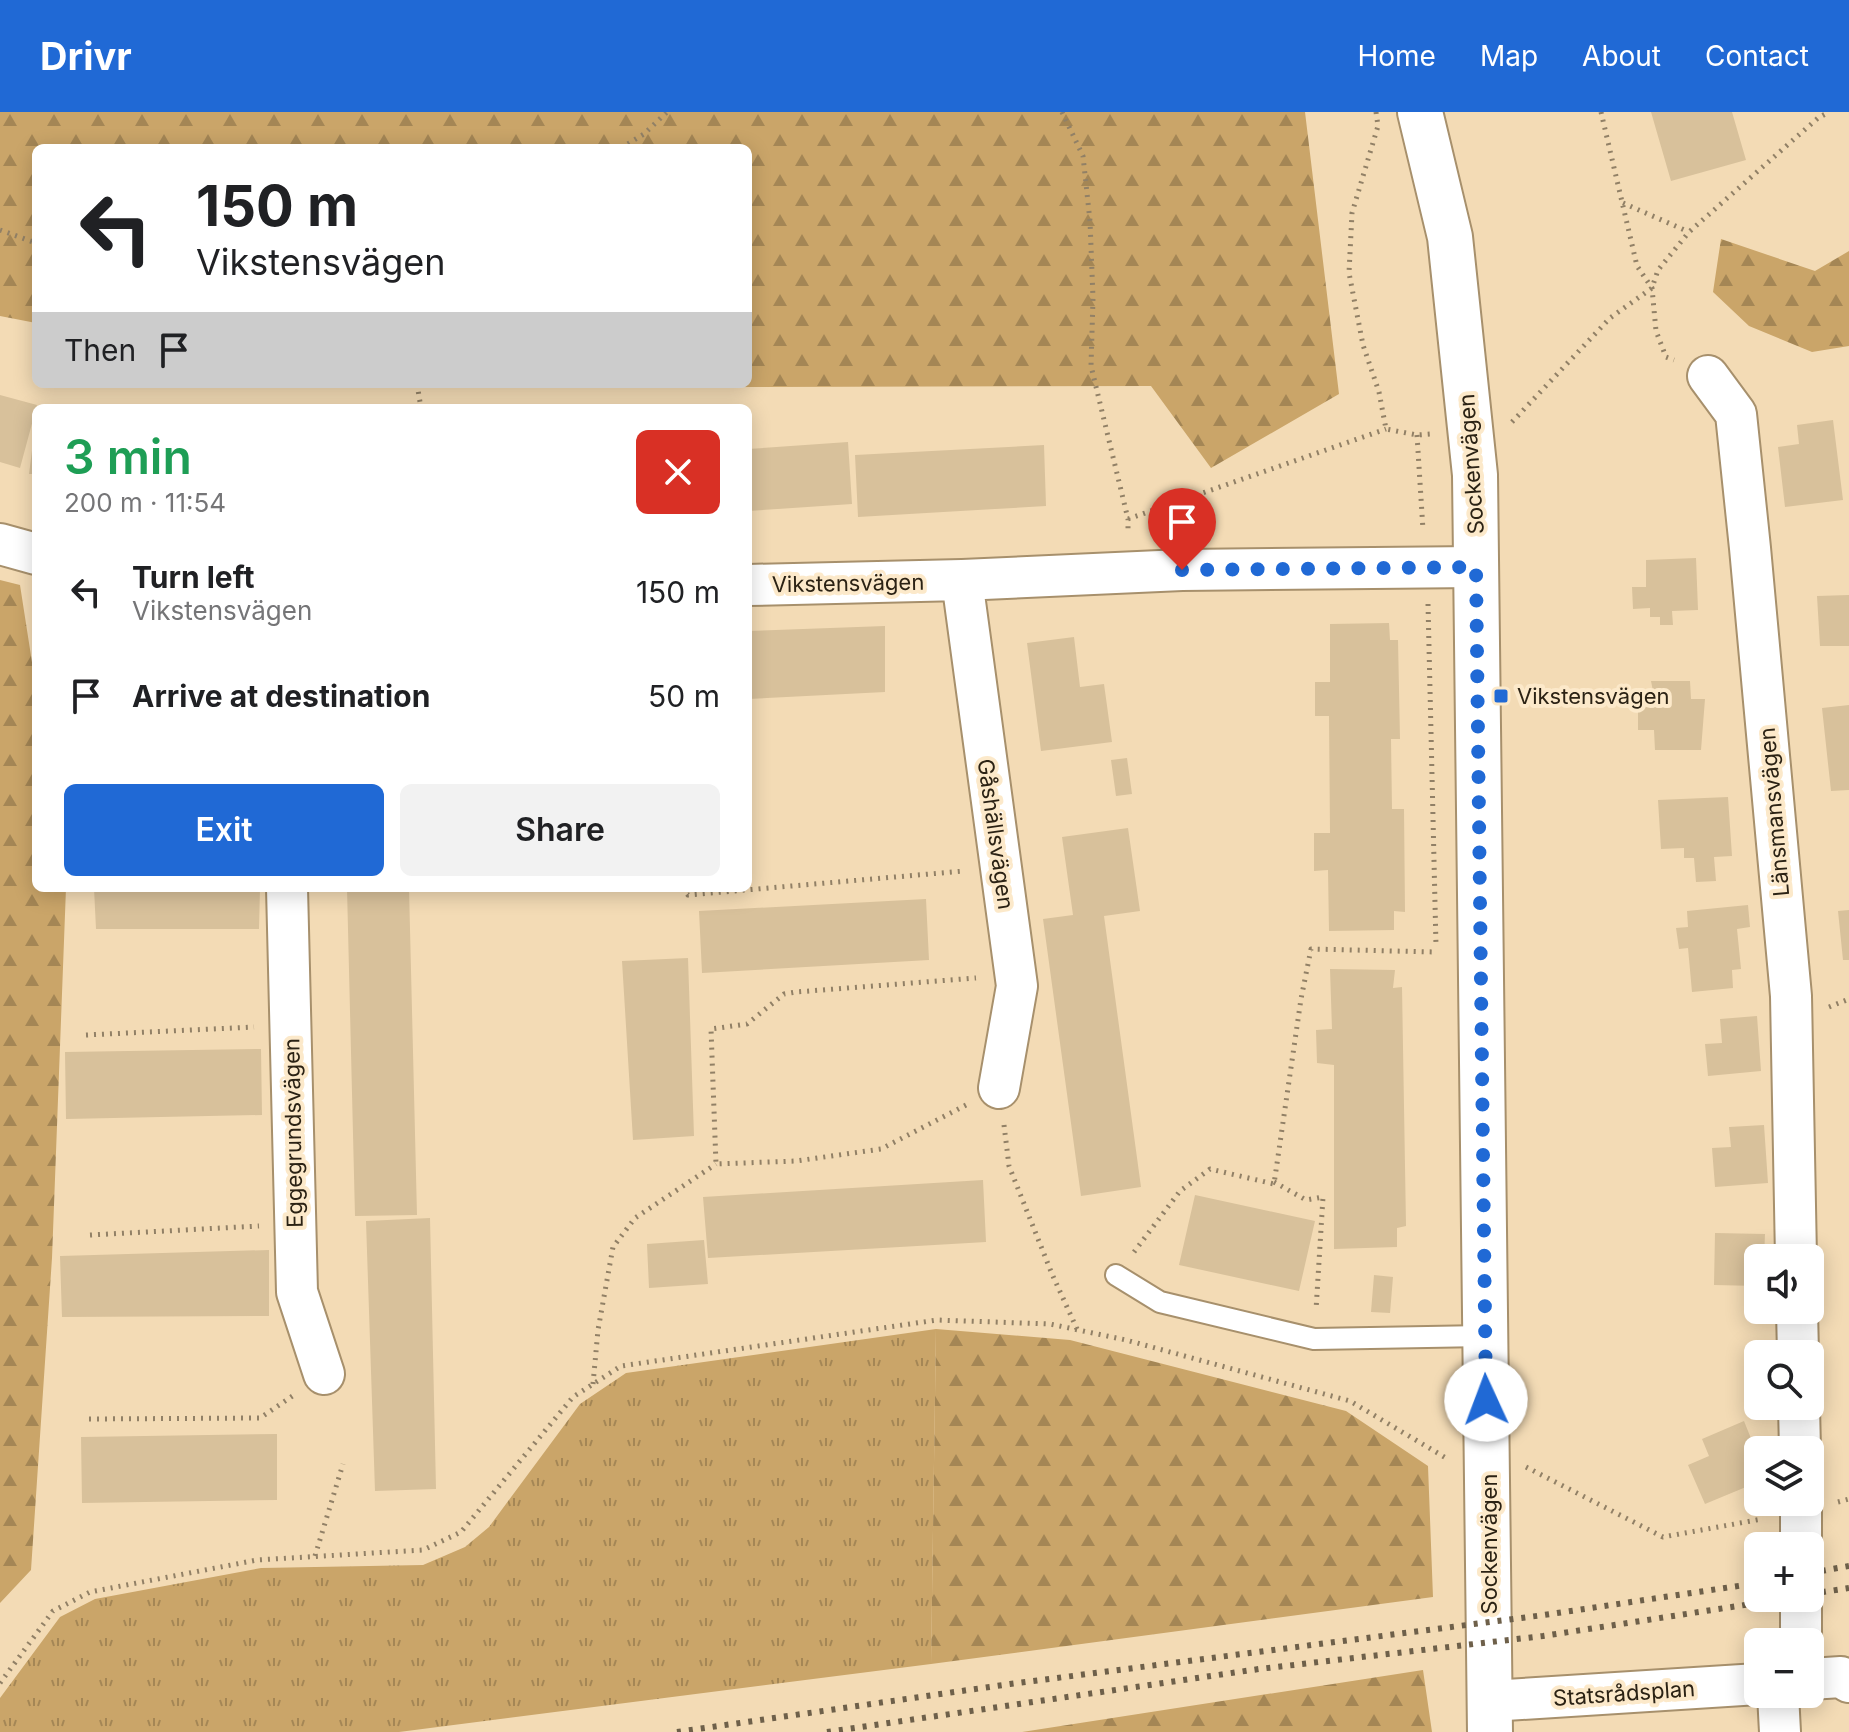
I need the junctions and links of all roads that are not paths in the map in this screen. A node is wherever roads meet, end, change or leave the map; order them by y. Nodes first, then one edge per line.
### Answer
1 (1420, 112) edge
2 (1708, 376) road end
3 (0, 544) edge
4 (32, 553) edge
5 (1476, 567) junction
6 (962, 580) junction
7 (752, 585) edge
8 (287, 892) edge
9 (999, 1088) road end
10 (1796, 1244) edge
11 (1116, 1275) road end
12 (1484, 1336) junction
13 (324, 1374) road end
14 (1824, 1678) edge
15 (1849, 1682) edge
16 (1744, 1686) edge
17 (1779, 1708) edge
18 (1490, 1717) edge
19 (1780, 1732) edge

1 - 5 street, Sockenvägen
2 - 10 street, Länsmansvägen
3 - 4 street
5 - 6 street, Vikstensvägen
5 - 12 street, Sockenvägen
6 - 7 street, Vikstensvägen
6 - 9 street, Gåshällsvägen
8 - 13 street, Eggegrundsvägen
11 - 12 lane
12 - 18 street, Sockenvägen
14 - 15 street
16 - 18 street, Statsrådsplan
17 - 19 street

